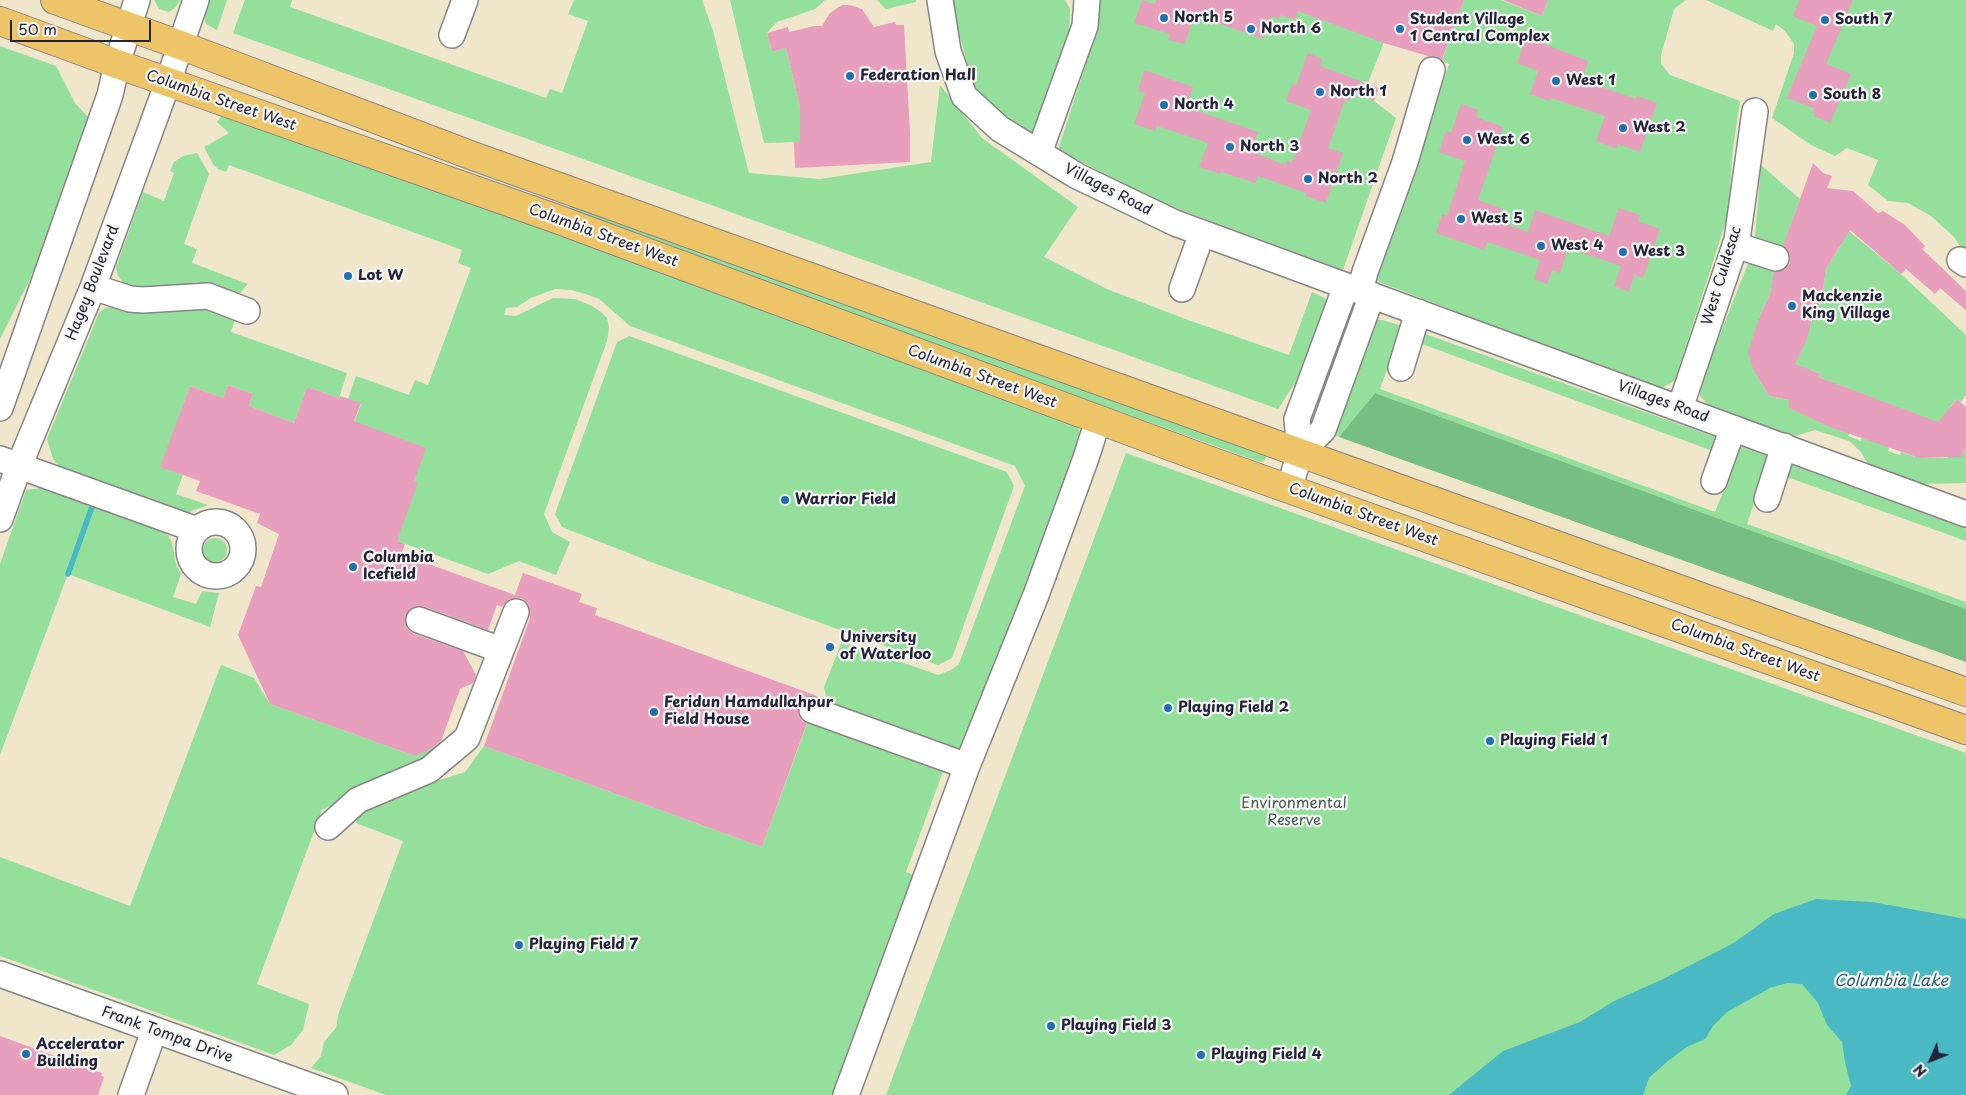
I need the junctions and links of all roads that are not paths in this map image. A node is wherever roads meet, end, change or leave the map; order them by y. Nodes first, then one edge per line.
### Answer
1 (54, 0) edge
2 (137, 0) edge
3 (196, 0) edge
4 (465, 0) edge
5 (940, 0) edge
6 (1087, 0) edge
7 (0, 21) edge
8 (128, 27) junction
9 (452, 35) dead end
10 (180, 45) junction
11 (117, 64) junction
12 (1432, 70) dead end
13 (168, 82) junction
14 (1755, 111) dead end
15 (1039, 154) junction
16 (565, 188) junction
17 (554, 218) junction
18 (1202, 233) junction
19 (1735, 245) junction
20 (1776, 258) dead end
21 (94, 287) junction
22 (1182, 289) dead end
23 (1359, 291) junction
24 (247, 311) dead end
25 (1418, 312) junction
26 (1401, 368) dead end
27 (0, 408) edge
28 (1680, 408) junction
29 (1098, 420) junction
30 (1733, 428) junction
31 (1784, 446) junction
32 (1300, 454) junction
33 (10, 463) edge
34 (1714, 481) dead end
35 (1289, 489) junction
36 (1767, 499) dead end
37 (1960, 506) edge
38 (0, 519) edge
39 (197, 530) dead end
40 (516, 612) dead end
41 (419, 620) dead end
42 (501, 650) junction
43 (1966, 692) edge
44 (812, 710) dead end
45 (1966, 730) edge
46 (967, 766) junction
47 (328, 826) dead end
48 (0, 974) edge
49 (154, 1031) junction
50 (131, 1095) edge
51 (335, 1095) edge
52 (846, 1095) edge

1 - 8 main road
2 - 8 street
3 - 10 street, Hagey Boulevard
4 - 9 street
5 - 15 street, Villages Road
6 - 15 street
7 - 11 main road, Columbia Street West
8 - 10 main road
8 - 11 street
10 - 13 street, Hagey Boulevard
10 - 16 main road
11 - 13 main road, Columbia Street West
11 - 27 street
12 - 23 street
13 - 17 main road, Columbia Street West
13 - 21 street, Hagey Boulevard
14 - 19 street, West Culdesac
15 - 18 street, Villages Road
16 - 17 street
16 - 32 main road
17 - 29 main road, Columbia Street West
18 - 22 street
18 - 23 street, Villages Road
19 - 20 street
19 - 28 street, West Culdesac
21 - 24 street
21 - 33 street, Hagey Boulevard
23 - 25 street, Villages Road
23 - 32 street
25 - 26 street
25 - 28 street, Villages Road
28 - 30 street, Villages Road
29 - 35 main road, Columbia Street West
29 - 46 street
30 - 31 street, Villages Road
30 - 34 street
31 - 36 street
31 - 37 street, Villages Road
32 - 35 street
32 - 43 main road
33 - 38 street, Hagey Boulevard
33 - 39 street
35 - 45 main road, Columbia Street West
40 - 42 street
41 - 42 street
42 - 47 street
44 - 46 street
46 - 52 street
48 - 49 street, Frank Tompa Drive
49 - 50 street
49 - 51 street, Frank Tompa Drive

